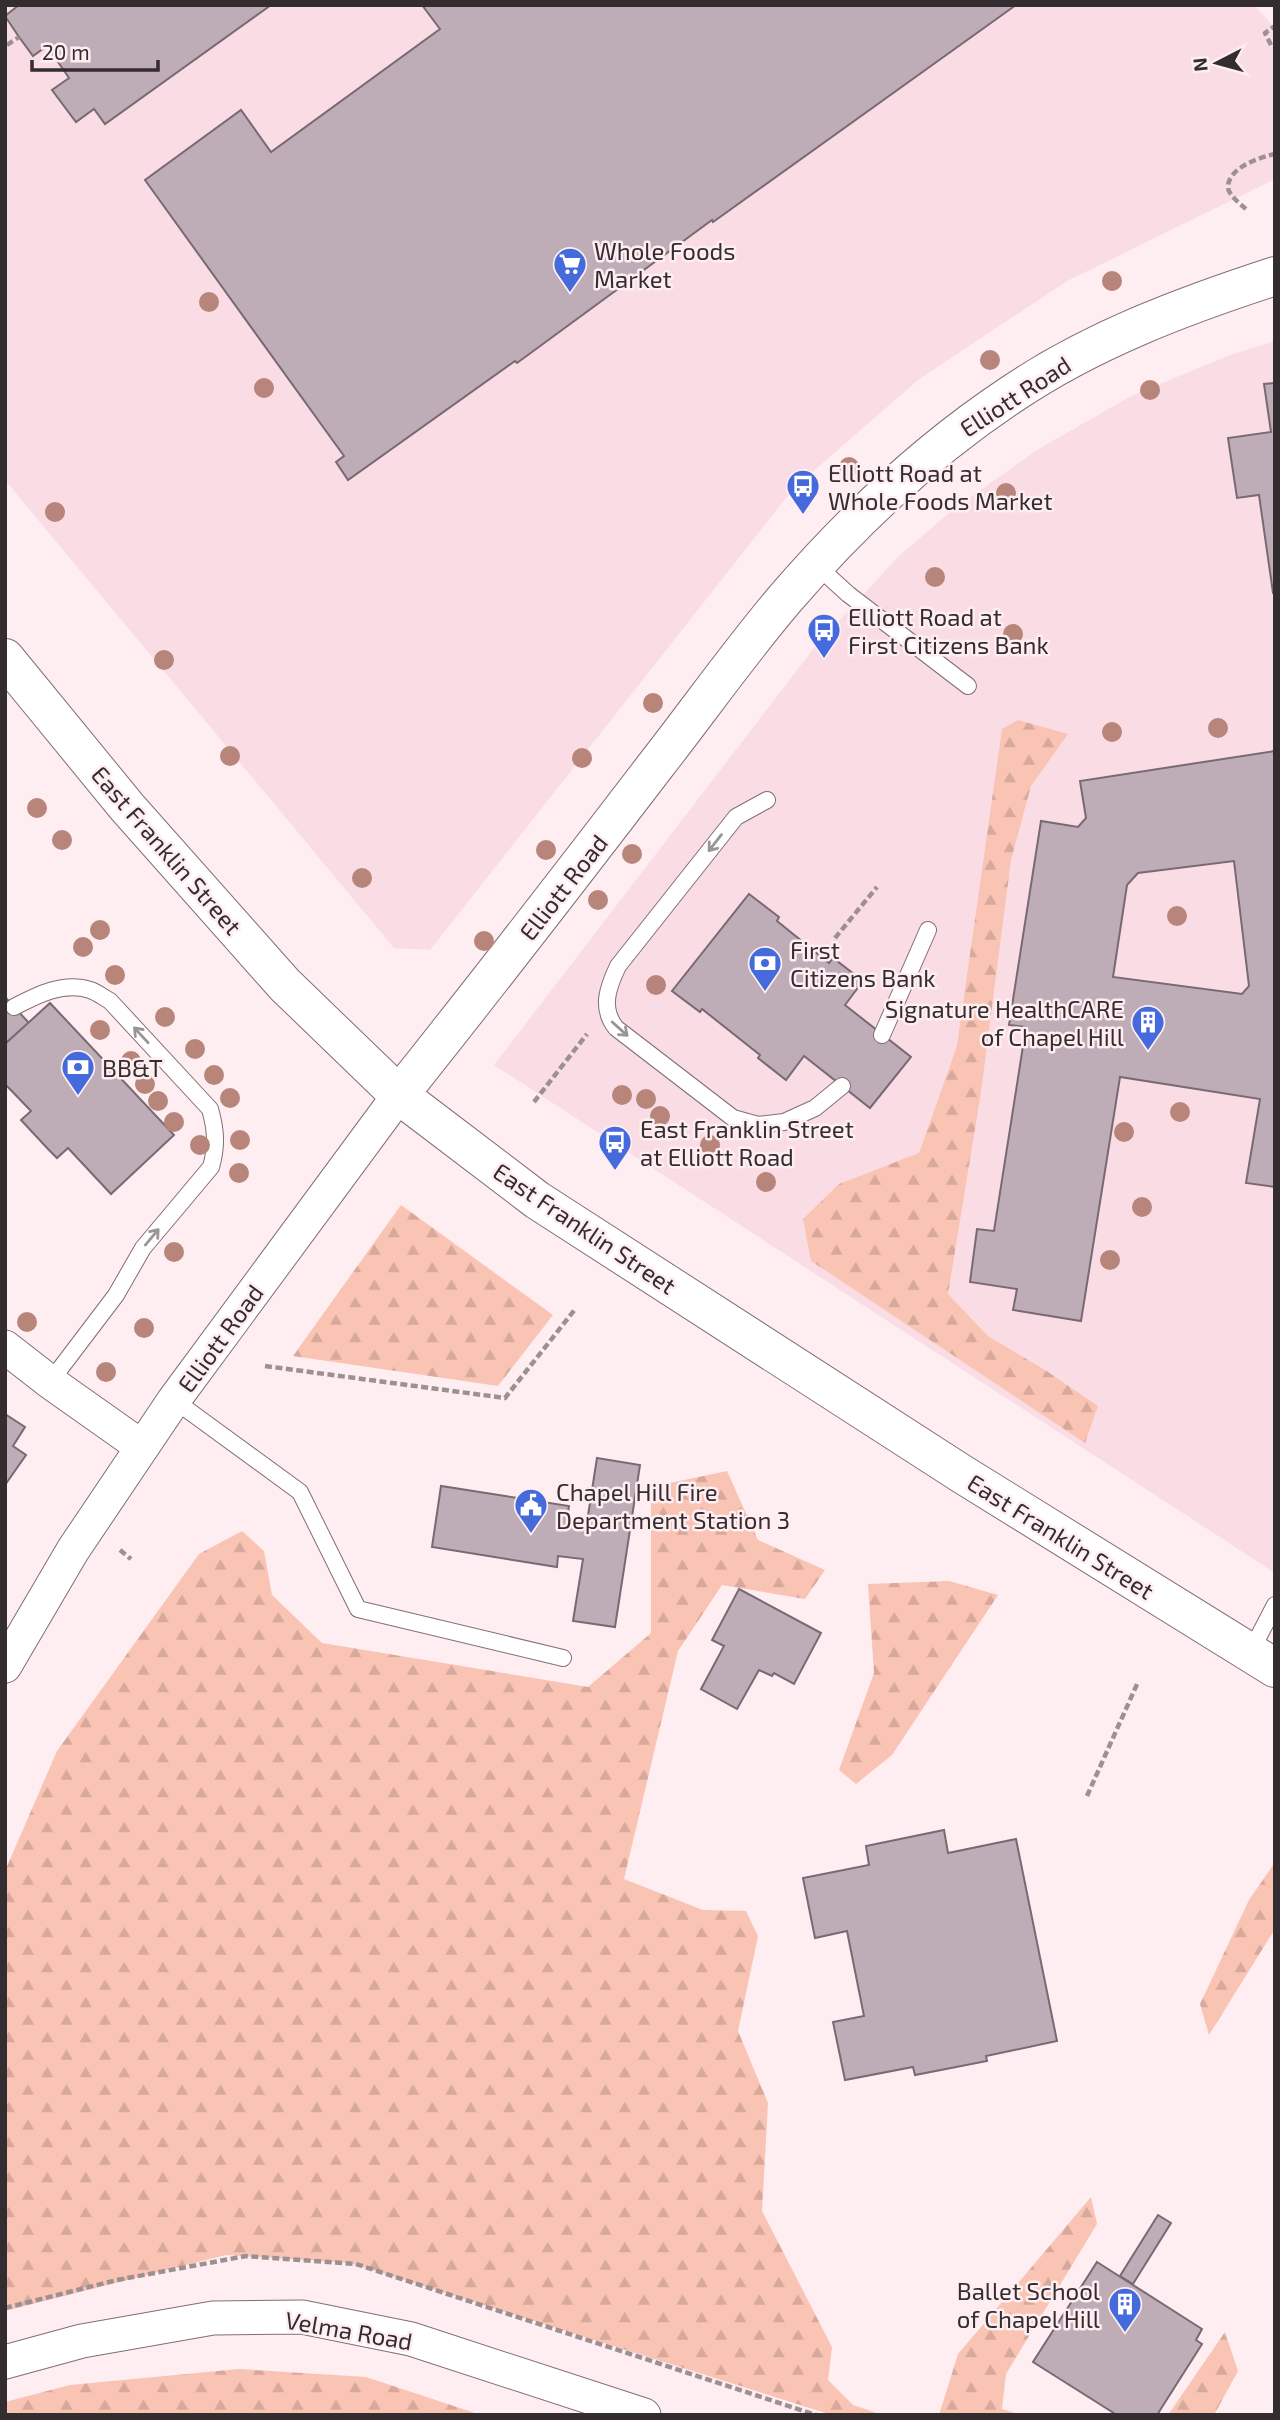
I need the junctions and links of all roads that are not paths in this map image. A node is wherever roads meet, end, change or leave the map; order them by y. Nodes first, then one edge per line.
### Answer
1 (1275, 275) edge
2 (816, 564) junction
3 (5, 658) edge
4 (968, 686) dead end
5 (767, 800) dead end
6 (928, 930) dead end
7 (14, 1007) dead end
8 (883, 1035) dead end
9 (842, 1086) dead end
10 (399, 1095) junction
11 (5, 1347) edge
12 (50, 1382) junction
13 (174, 1400) junction
14 (142, 1447) junction
15 (1275, 1605) edge
16 (563, 1658) dead end
17 (1262, 1661) edge
18 (5, 1666) edge
19 (5, 2362) edge
20 (644, 2415) edge

1 - 2 main road, Elliott Road
2 - 4 lane
2 - 10 main road, Elliott Road
3 - 10 main road, East Franklin Street
5 -> 9 lane
6 - 8 lane
12 -> 7 lane
10 - 13 street, Elliott Road
10 - 17 main road, East Franklin Street
11 - 12 street
12 - 14 street
13 - 14 street, Elliott Road
13 - 16 lane
14 - 18 street, Elliott Road
15 - 17 lane
19 - 20 street, Velma Road

